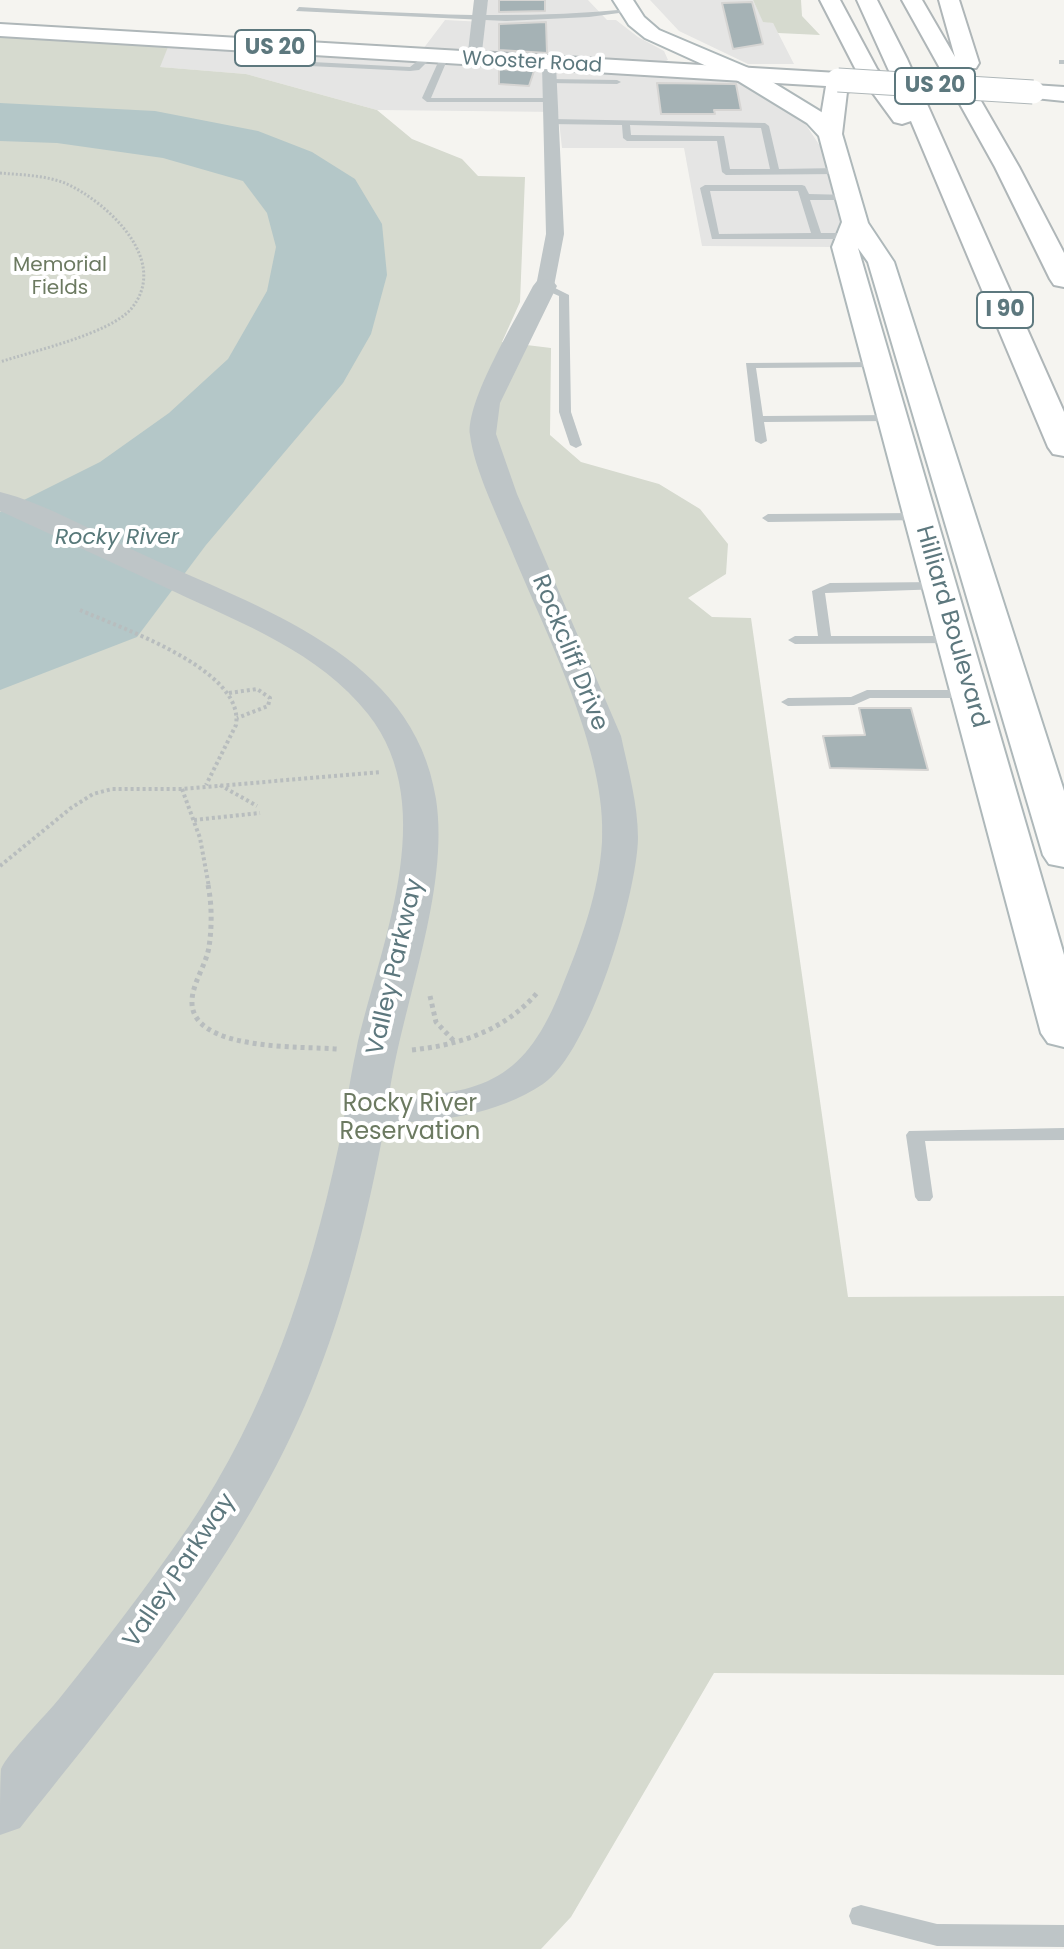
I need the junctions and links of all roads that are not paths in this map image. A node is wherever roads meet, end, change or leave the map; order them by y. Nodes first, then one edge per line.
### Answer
1 (481, 0) edge
2 (830, 0) edge
3 (867, 0) edge
4 (912, 0) edge
5 (949, 0) edge
6 (629, 3) edge
7 (299, 9) dead end
8 (479, 20) junction
9 (0, 30) edge
10 (436, 58) junction
11 (474, 60) junction
12 (550, 73) junction
13 (743, 74) junction
14 (617, 82) dead end
15 (843, 83) junction
16 (1064, 94) edge
17 (551, 100) junction
18 (552, 122) junction
19 (626, 122) junction
20 (717, 123) junction
21 (830, 134) junction
22 (989, 135) junction
23 (721, 138) junction
24 (839, 171) junction
25 (775, 172) junction
26 (944, 174) junction
27 (805, 197) junction
28 (841, 223) junction
29 (1064, 279) edge
30 (545, 286) junction
31 (878, 365) junction
32 (893, 418) junction
33 (758, 419) junction
34 (761, 441) dead end
35 (576, 445) dead end
36 (1064, 447) edge
37 (0, 500) edge
38 (920, 517) junction
39 (768, 518) dead end
40 (939, 586) junction
41 (795, 640) dead end
42 (825, 640) junction
43 (955, 640) junction
44 (970, 694) junction
45 (788, 702) dead end
46 (1064, 855) edge
47 (1064, 1033) edge
48 (367, 1110) junction
49 (1064, 1134) edge
50 (924, 1197) dead end
51 (0, 1811) edge
52 (861, 1916) dead end
53 (1064, 1936) edge

1 - 8 street
2 - 26 main road
3 - 26 main road, I 90
4 - 22 main road, I 90
5 - 22 main road
6 - 8 lane
6 - 13 main road
7 - 8 lane
8 - 11 street
9 - 10 main road, Wooster Road / US 20
10 - 11 main road, Wooster Road / US 20
10 - 17 lane
11 - 12 main road, Wooster Road / US 20
12 - 13 main road, Wooster Road / US 20
12 - 14 lane
12 - 17 street, Rockcliff Drive
13 - 15 main road, Wooster Road / US 20
13 - 21 main road
15 - 16 main road, Wooster Road / US 20, bridge
15 - 21 main road
17 - 18 street, Rockcliff Drive
18 - 19 lane
18 - 30 street, Rockcliff Drive
19 - 20 lane
19 - 23 lane
20 - 23 lane
20 - 25 lane
21 - 24 main road, Hilliard Boulevard
22 - 29 main road, I 90
23 - 25 lane
24 - 25 lane
24 - 28 main road, Hilliard Boulevard
26 - 36 main road, I 90
27 - 28 lane
27 - 28 lane
27 - 28 lane
28 - 31 main road, Hilliard Boulevard
28 - 46 main road, Hilliard Boulevard
30 - 35 lane
30 - 48 street, Rockcliff Drive
31 - 32 main road, Hilliard Boulevard
31 - 33 lane
32 - 33 lane
32 - 38 main road, Hilliard Boulevard
33 - 34 lane
37 - 48 street, Valley Parkway
38 - 39 lane
38 - 40 main road, Hilliard Boulevard
40 - 42 lane
40 - 43 main road, Hilliard Boulevard
41 - 42 lane
42 - 43 lane
43 - 44 main road, Hilliard Boulevard
44 - 45 lane
44 - 47 main road, Hilliard Boulevard
48 - 51 street, Valley Parkway
49 - 50 lane
52 - 53 lane

